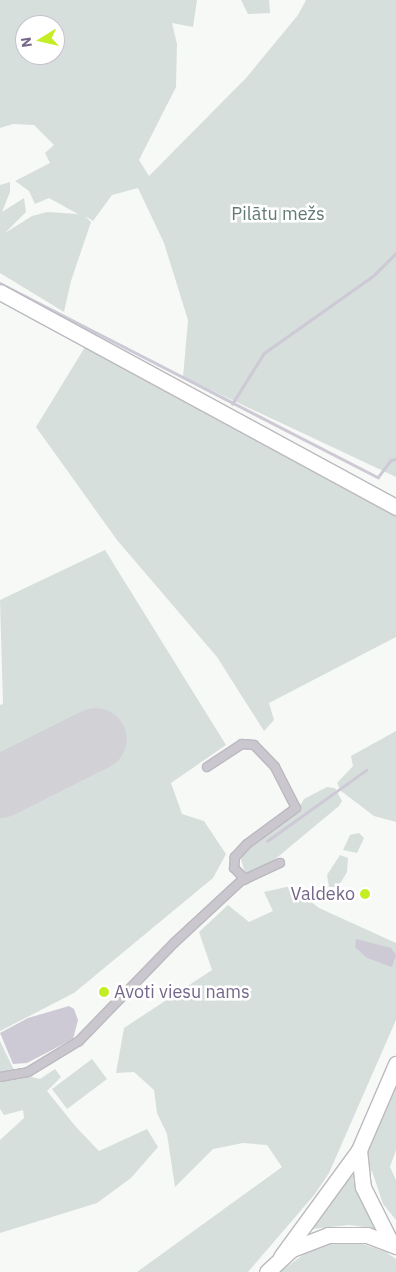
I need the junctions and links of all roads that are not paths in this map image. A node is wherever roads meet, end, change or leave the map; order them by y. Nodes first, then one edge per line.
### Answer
1 (0, 292) edge
2 (396, 507) edge
3 (206, 767) dead end
4 (280, 863) dead end
5 (245, 879) junction
6 (396, 1064) edge
7 (0, 1076) edge
8 (359, 1150) junction
9 (394, 1245) edge
10 (282, 1257) junction
11 (268, 1272) edge

1 - 2 highway
3 - 5 street
4 - 5 street
5 - 7 street
6 - 8 highway
8 - 9 highway
8 - 10 highway
9 - 10 highway
10 - 11 highway

